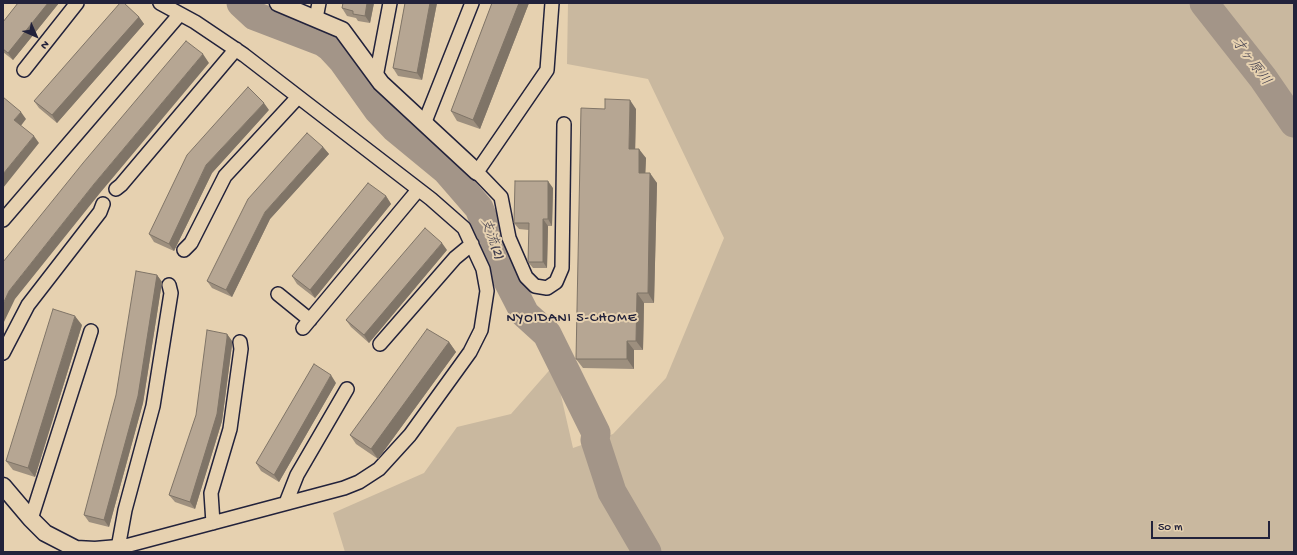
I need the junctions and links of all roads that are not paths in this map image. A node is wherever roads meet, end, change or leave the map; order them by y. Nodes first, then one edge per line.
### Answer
1 (77, 3) edge
2 (160, 3) edge
3 (278, 3) edge
4 (390, 3) edge
5 (472, 3) edge
6 (552, 3) edge
7 (317, 11) edge
8 (180, 14) junction
9 (236, 49) junction
10 (24, 70) dead end
11 (376, 77) junction
12 (298, 97) junction
13 (424, 124) junction
14 (564, 124) dead end
15 (476, 172) junction
16 (116, 189) dead end
17 (418, 190) junction
18 (103, 204) dead end
19 (3, 220) edge
20 (472, 244) junction
21 (184, 250) dead end
22 (169, 285) dead end
23 (278, 294) dead end
24 (91, 332) dead end
25 (240, 342) dead end
26 (380, 344) dead end
27 (3, 353) edge
28 (347, 389) dead end
29 (3, 486) edge
30 (286, 503) junction
31 (31, 519) junction
32 (213, 523) junction
33 (118, 550) edge

1 - 10 street
2 - 8 street
3 - 7 street
4 - 11 street
5 - 13 street
6 - 15 street
7 - 11 street
8 - 9 street
8 - 19 street
9 - 12 street
9 - 16 street
11 - 13 street
12 - 17 street
12 - 21 street
13 - 15 street
14 - 15 street
17 - 20 street
17 - 23 street
18 - 27 street
20 - 26 street
20 - 30 street
22 - 33 street
24 - 31 street
25 - 32 street
28 - 30 street
29 - 31 street
30 - 32 street
31 - 33 street
32 - 33 street

